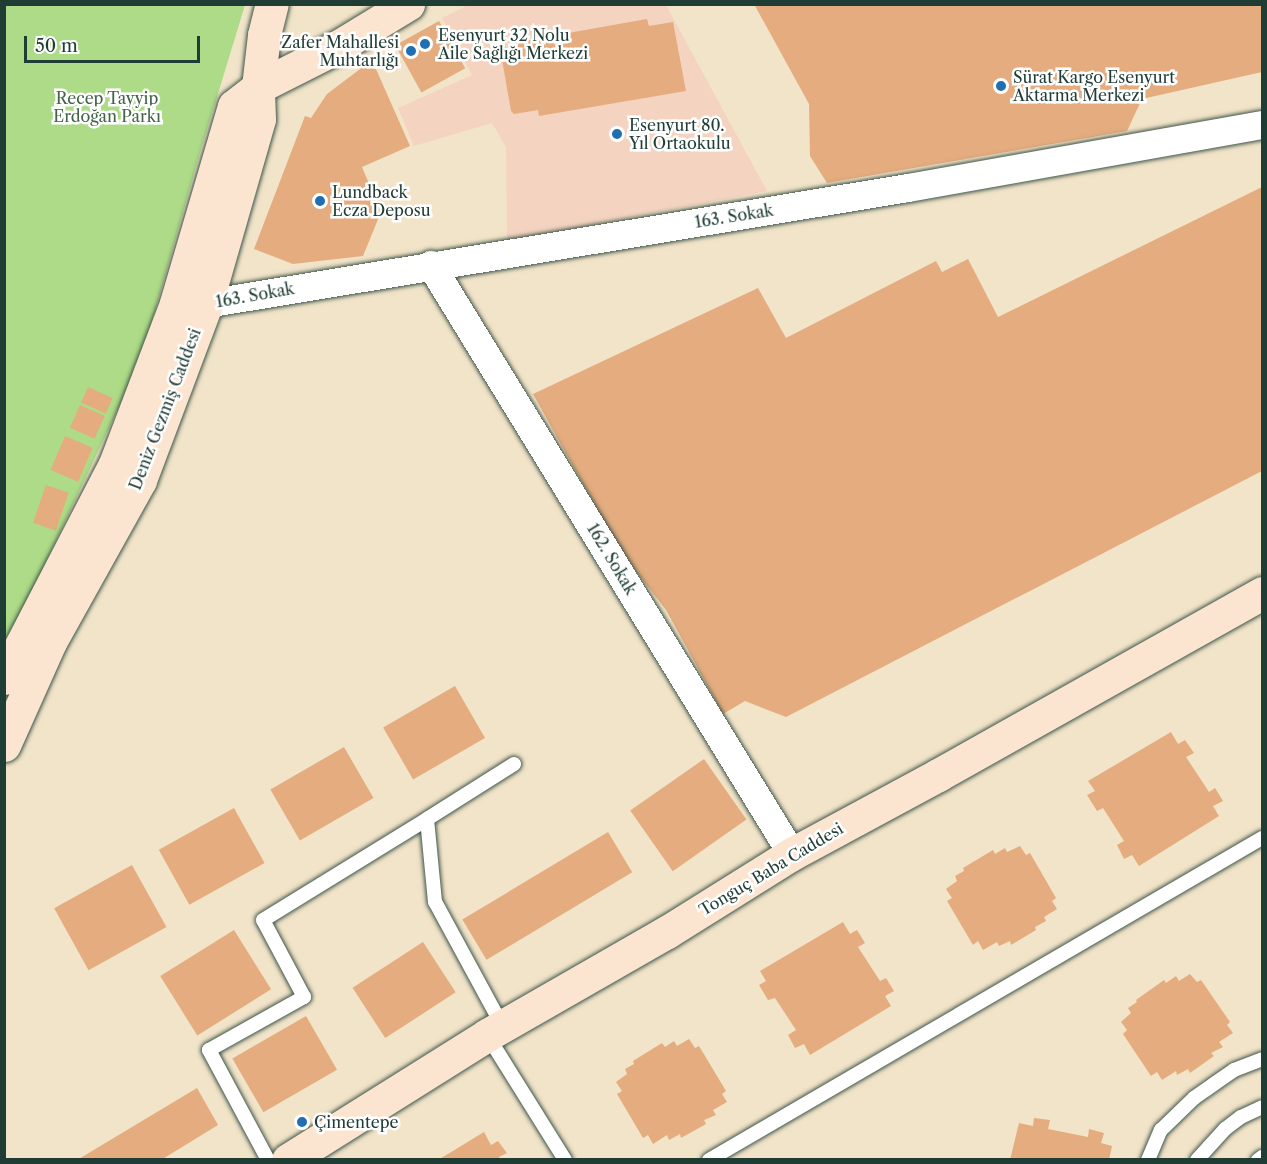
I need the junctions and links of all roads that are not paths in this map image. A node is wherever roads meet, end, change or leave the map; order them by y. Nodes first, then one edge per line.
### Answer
1 (272, 4) edge
2 (408, 4) edge
3 (258, 87) junction
4 (1263, 125) edge
5 (431, 265) junction
6 (206, 304) junction
7 (1263, 593) edge
8 (4, 678) edge
9 (4, 745) edge
10 (514, 764) dead end
11 (427, 819) junction
12 (1263, 838) edge
13 (792, 854) junction
14 (495, 1031) junction
15 (1263, 1059) edge
16 (1263, 1107) edge
17 (1263, 1157) edge
18 (268, 1160) edge
19 (288, 1160) edge
20 (565, 1160) edge
21 (709, 1160) edge
22 (1148, 1160) edge
23 (1197, 1160) edge
24 (1258, 1160) edge

1 - 3 street, Deniz Gezmiş Caddesi
2 - 3 street
3 - 6 street, Deniz Gezmiş Caddesi
3 - 8 street, Deniz Gezmiş Caddesi
4 - 5 street, 163. Sokak
5 - 6 street, 163. Sokak
5 - 13 street, 162. Sokak
6 - 9 street, Deniz Gezmiş Caddesi
7 - 13 street, Tonguç Baba Caddesi
10 - 11 lane
11 - 14 lane
11 - 18 lane
12 - 21 lane
13 - 14 street, Tonguç Baba Caddesi
14 - 19 street, Tonguç Baba Caddesi
14 - 20 lane
15 - 22 lane
16 - 23 lane
17 - 24 lane

